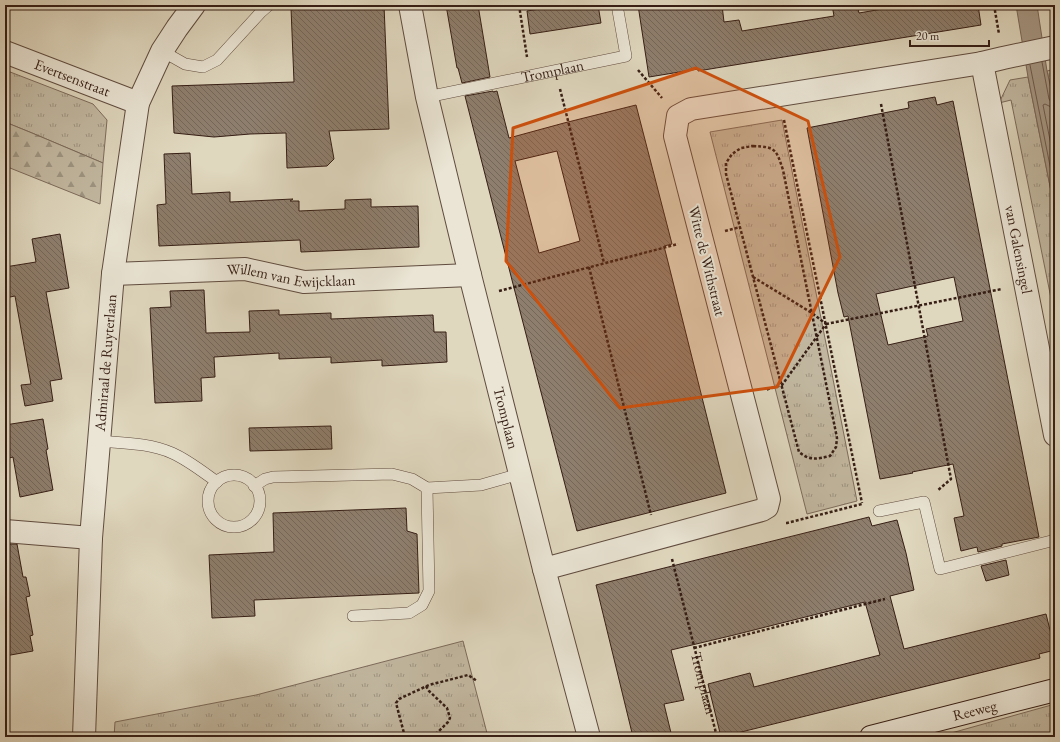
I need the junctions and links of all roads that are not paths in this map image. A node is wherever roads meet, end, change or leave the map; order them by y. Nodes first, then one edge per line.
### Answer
1 (194, 5) edge
2 (269, 5) edge
3 (410, 5) edge
4 (617, 5) edge
5 (1051, 48) edge
6 (5, 52) edge
7 (162, 52) junction
8 (982, 64) junction
9 (427, 97) junction
10 (138, 103) junction
11 (113, 274) junction
12 (470, 275) junction
13 (1055, 436) edge
14 (99, 441) junction
15 (520, 474) junction
16 (217, 482) junction
17 (254, 486) junction
18 (426, 488) junction
19 (879, 510) road end
20 (5, 531) edge
21 (91, 538) junction
22 (1055, 540) edge
23 (544, 569) junction
24 (353, 616) dead end
25 (1055, 690) edge
26 (84, 737) edge
27 (589, 737) edge
28 (871, 737) edge

1 - 7 street, Admiraal de Ruyterlaan
2 - 7 lane
3 - 9 street, Tromplaan
4 - 9 lane, Tromplaan
5 - 8 street
6 - 10 street, Evertsenstraat
7 - 10 street, Admiraal de Ruyterlaan
8 - 13 street, van Galensingel
8 - 23 street, Witte de Withstraat
9 - 12 street, Tromplaan
10 - 11 street, Admiraal de Ruyterlaan
11 - 12 street, Willem van Ewijcklaan
11 - 14 street, Admiraal de Ruyterlaan
12 - 15 street, Tromplaan
14 - 16 lane
14 - 21 street, Admiraal de Ruyterlaan
15 - 18 lane
15 - 23 street, Tromplaan
16 - 17 lane
16 - 17 lane
17 - 18 lane
18 - 24 lane
19 - 22 lane
20 - 21 street
21 - 26 street, Admiraal de Ruyterlaan
23 - 27 street, Tromplaan
25 - 28 street, Reeweg

